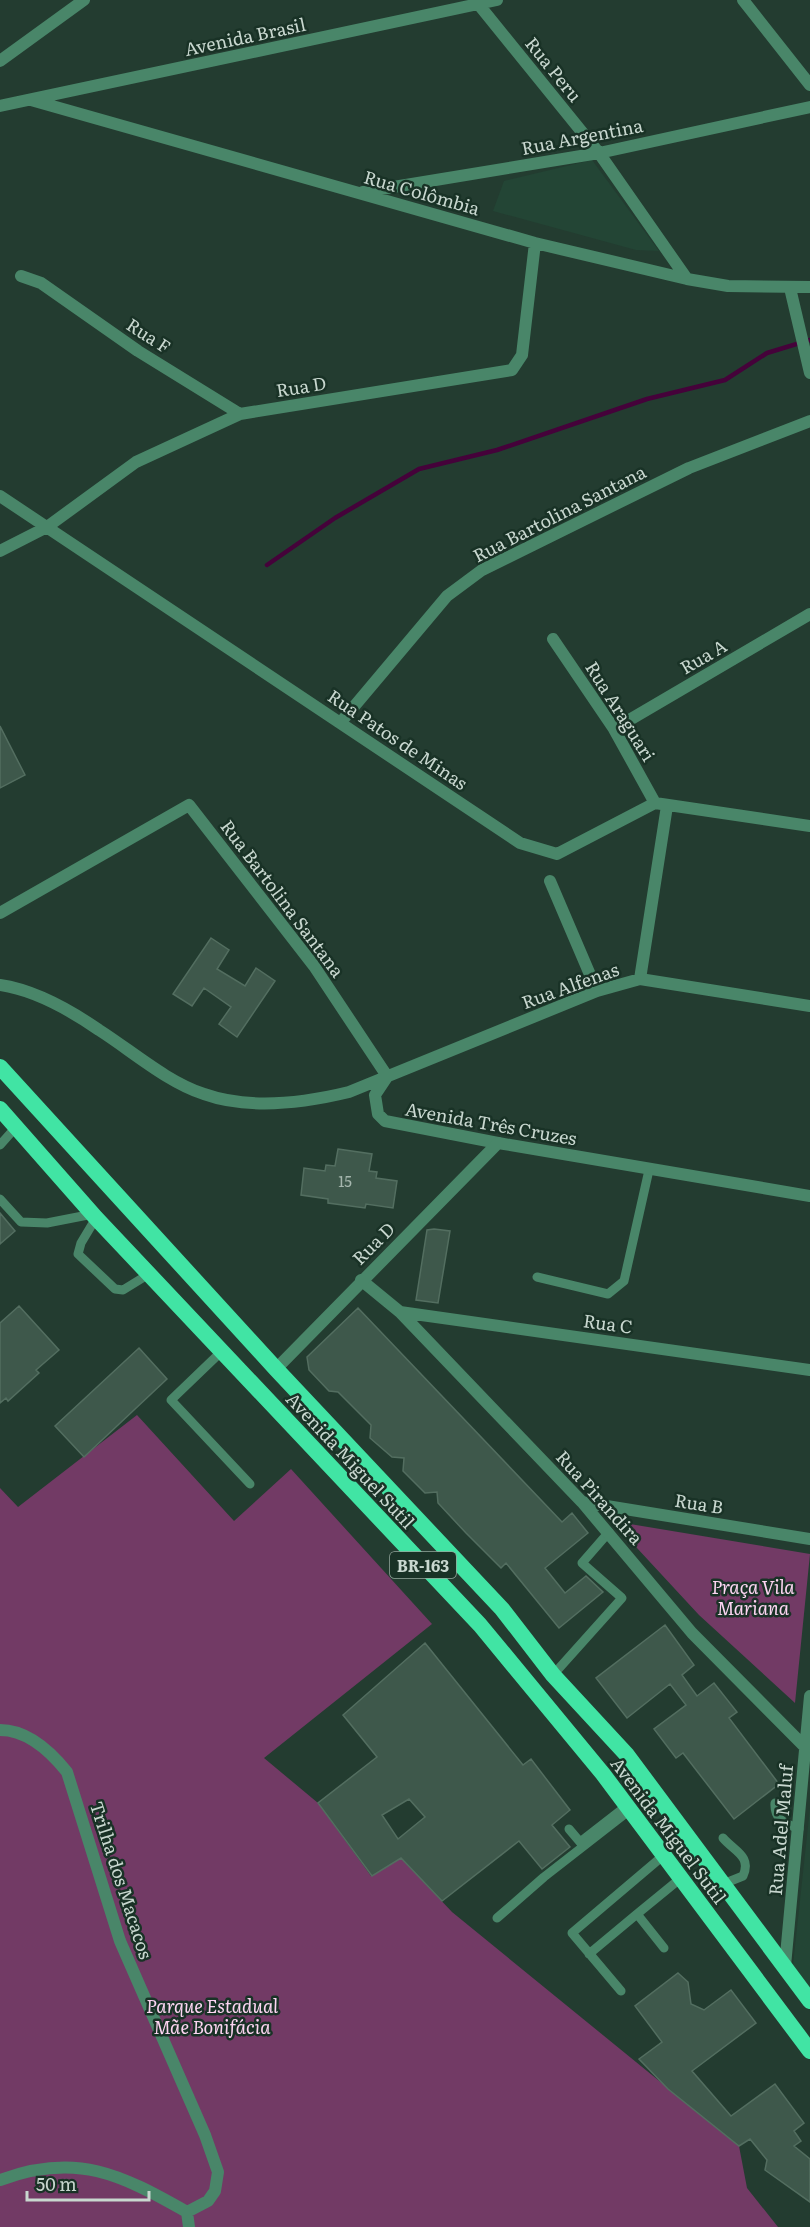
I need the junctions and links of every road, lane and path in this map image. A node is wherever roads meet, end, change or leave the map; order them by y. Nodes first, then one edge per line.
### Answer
1 (84, 0) edge
2 (497, 0) edge
3 (743, 0) edge
4 (476, 2) edge
5 (0, 61) edge
6 (810, 85) edge
7 (31, 100) junction
8 (0, 106) edge
9 (810, 107) edge
10 (599, 153) junction
11 (358, 193) junction
12 (536, 243) junction
13 (21, 276) dead end
14 (687, 279) junction
15 (810, 287) edge
16 (789, 288) junction
17 (810, 373) edge
18 (240, 414) junction
19 (810, 421) edge
20 (0, 496) edge
21 (47, 527) junction
22 (0, 550) edge
23 (810, 614) edge
24 (553, 639) dead end
25 (341, 722) junction
26 (614, 729) junction
27 (661, 804) junction
28 (810, 826) edge
29 (550, 881) dead end
30 (0, 913) edge
31 (640, 979) junction
32 (0, 985) edge
33 (597, 991) junction
34 (810, 1005) edge
35 (0, 1067) edge
36 (387, 1076) junction
37 (0, 1109) edge
38 (16, 1127) junction
39 (498, 1143) junction
40 (0, 1145) edge
41 (650, 1170) junction
42 (810, 1196) edge
43 (0, 1199) edge
44 (94, 1216) junction
45 (149, 1274) junction
46 (537, 1277) dead end
47 (362, 1280) junction
48 (400, 1312) junction
49 (222, 1351) junction
50 (276, 1369) junction
51 (810, 1370) edge
52 (250, 1484) dead end
53 (582, 1502) junction
54 (609, 1532) junction
55 (810, 1539) edge
56 (553, 1676) junction
57 (810, 1696) edge
58 (0, 1730) edge
59 (804, 1746) junction
60 (775, 1803) dead end
61 (628, 1808) junction
62 (569, 1829) dead end
63 (799, 1829) junction
64 (723, 1838) dead end
65 (664, 1855) junction
66 (681, 1878) junction
67 (723, 1884) junction
68 (637, 1914) junction
69 (496, 1918) dead end
70 (664, 1947) dead end
71 (589, 1954) junction
72 (785, 1966) junction
73 (621, 1991) dead end
74 (810, 2001) edge
75 (810, 2051) edge
76 (0, 2180) edge
77 (187, 2212) junction
78 (189, 2227) edge

1 - 5 street
2 - 4 street, Avenida Brasil
3 - 6 street
4 - 7 street, Avenida Brasil
4 - 10 street, Rua Peru
7 - 8 street, Avenida Brasil
7 - 11 street, Rua Colômbia
9 - 10 street, Rua Argentina
10 - 11 street, Rua Argentina
10 - 14 street, Rua Peru
11 - 12 street, Rua Colômbia
12 - 14 street, Rua Colômbia
12 - 18 street, Rua D
13 - 18 street, Rua F
14 - 16 street, Rua Colômbia
15 - 16 street, Rua Colômbia
16 - 17 street
18 - 21 street, Rua D
19 - 25 street, Rua Bartolina Santana
20 - 21 street, Rua Patos de Minas
21 - 22 street, Rua D
21 - 25 street, Rua Patos de Minas
23 - 26 street, Rua A
24 - 26 street, Rua Araguari
25 - 27 street, Rua Patos de Minas
26 - 27 street, Rua Araguari
27 - 28 street
27 - 31 street
29 - 33 street
30 - 36 street, Rua Bartolina Santana
31 - 33 street, Rua Alfenas
31 - 34 street, Rua Alfenas
32 - 36 street
33 - 36 street, Rua Alfenas
35 - 50 highway, Avenida Miguel Sutil / BR-163
36 - 39 street, Avenida Três Cruzes
37 - 38 highway, Avenida Miguel Sutil / BR-163
38 - 40 lane
38 - 44 highway, Avenida Miguel Sutil / BR-163
39 - 41 street, Avenida Três Cruzes
39 - 47 street, Rua D
41 - 42 street, Avenida Três Cruzes
41 - 46 lane
43 - 44 lane
44 - 45 highway, Avenida Miguel Sutil / BR-163
44 - 45 lane
45 - 49 highway, Avenida Miguel Sutil / BR-163
47 - 48 street, Rua Pirandira
47 - 50 street, Rua D
48 - 51 street, Rua C
48 - 53 street, Rua Pirandira
49 - 52 lane
49 - 61 highway, Avenida Miguel Sutil / BR-163
50 - 56 highway, Avenida Miguel Sutil / BR-163
53 - 54 street, Rua Pirandira
53 - 55 street, Rua B
54 - 56 lane
54 - 59 street, Rua Pirandira
56 - 67 highway, Avenida Miguel Sutil / BR-163
57 - 59 street, Rua Adel Maluf
58 - 77 street, Trilha dos Macacos
59 - 63 street, Rua Adel Maluf
60 - 63 lane
61 - 62 lane
61 - 65 highway, Avenida Miguel Sutil / BR-163
61 - 69 lane
63 - 72 street, Rua Adel Maluf
64 - 67 lane
65 - 66 highway, Avenida Miguel Sutil / BR-163
65 - 71 lane
66 - 68 lane
66 - 75 highway, Avenida Miguel Sutil / BR-163
67 - 72 highway, Avenida Miguel Sutil / BR-163
68 - 70 lane
68 - 71 lane
71 - 73 lane
72 - 74 highway, Avenida Miguel Sutil / BR-163
76 - 77 street
77 - 78 street

